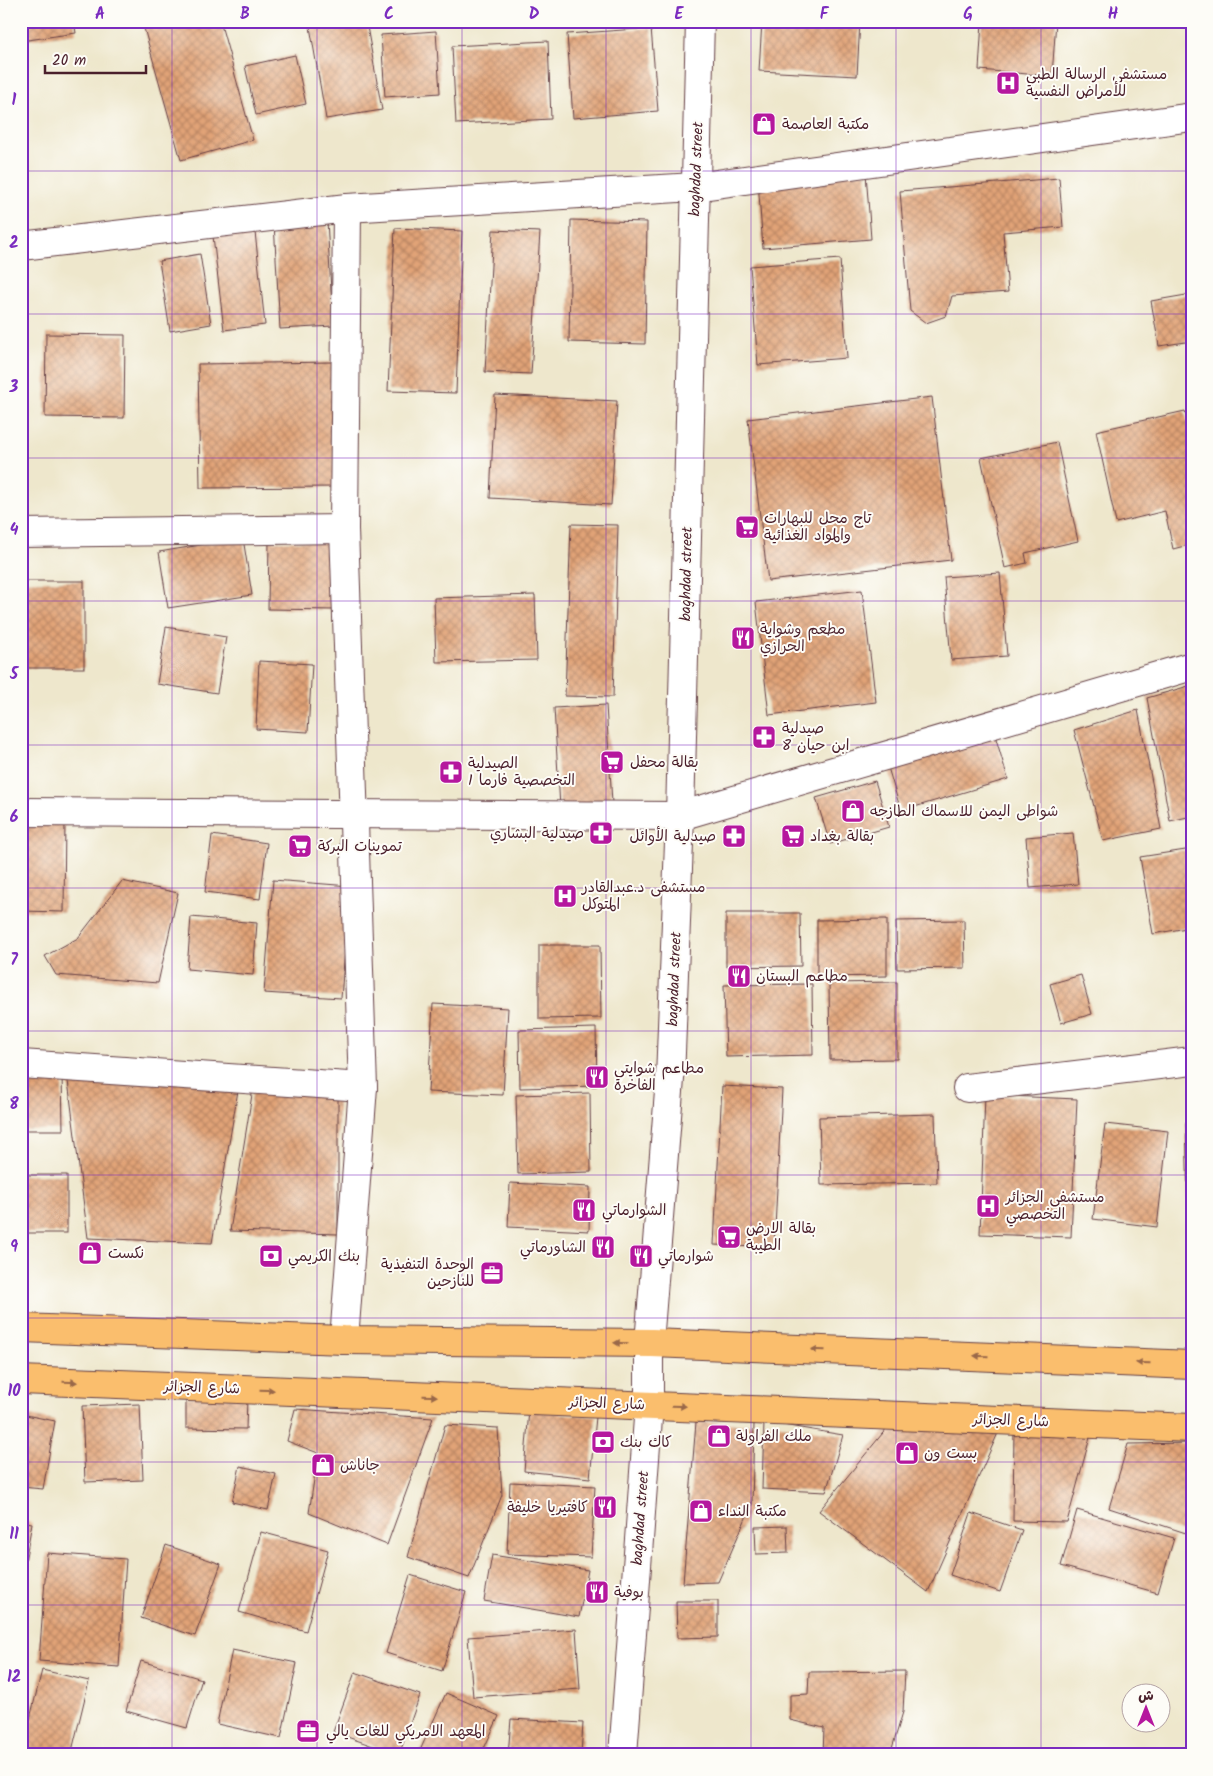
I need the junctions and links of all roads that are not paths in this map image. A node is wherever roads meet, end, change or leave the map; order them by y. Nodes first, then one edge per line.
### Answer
1 (700, 21) edge
2 (1192, 117) edge
3 (695, 187) junction
4 (348, 208) junction
5 (21, 246) edge
6 (344, 529) junction
7 (21, 532) edge
8 (1192, 666) edge
9 (21, 812) edge
10 (352, 812) junction
11 (680, 816) junction
12 (1192, 1061) edge
13 (21, 1064) edge
14 (363, 1087) junction
15 (967, 1088) dead end
16 (21, 1328) edge
17 (344, 1340) junction
18 (649, 1343) junction
19 (1192, 1365) edge
20 (21, 1380) edge
21 (649, 1405) junction
22 (1192, 1428) edge
23 (623, 1755) edge

1 - 3 street, baghdad street
2 - 3 street
3 - 4 street
3 - 11 street, baghdad street
4 - 5 street
4 - 6 street
6 - 7 street
6 - 10 street
8 - 11 street
9 - 10 street
10 - 11 street
10 - 14 street
11 - 18 street, baghdad street
12 - 15 street
13 - 14 street
14 - 17 street
16 - 17 main road
18 -> 17 main road
19 -> 18 main road
18 - 21 street, baghdad street
20 -> 21 main road, شارع الجزائر
21 -> 22 main road, شارع الجزائر
21 - 23 street, baghdad street

